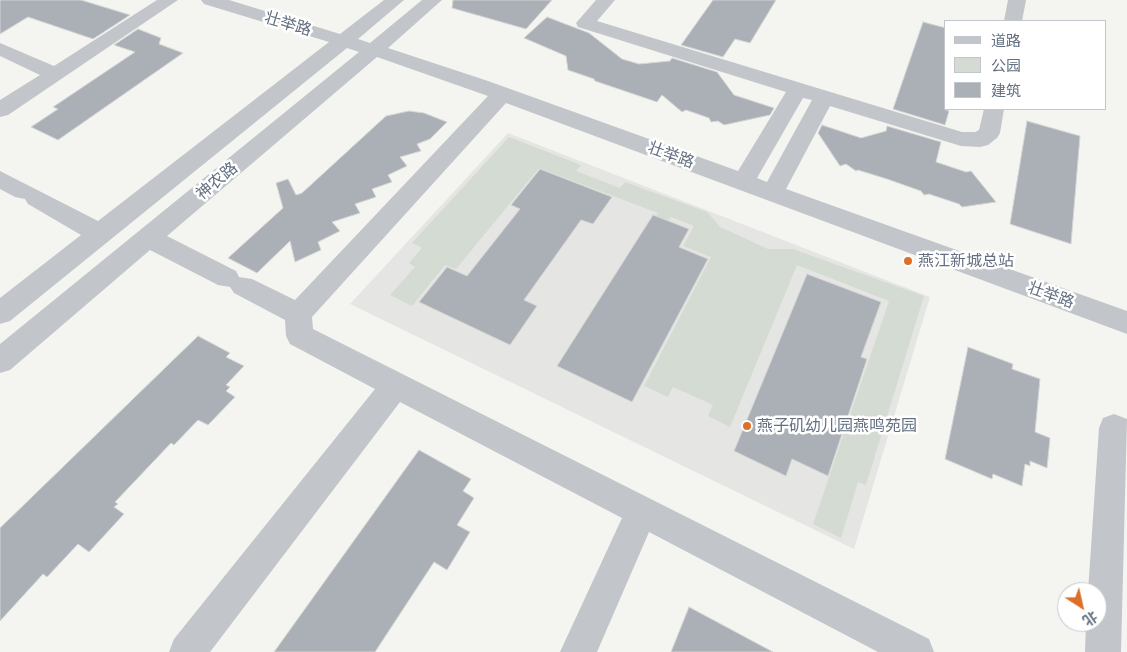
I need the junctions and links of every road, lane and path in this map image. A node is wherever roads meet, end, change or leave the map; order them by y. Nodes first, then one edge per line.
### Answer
1 (169, 0) edge
2 (210, 0) edge
3 (395, 0) edge
4 (433, 0) edge
5 (606, 0) edge
6 (1017, 0) edge
7 (1013, 20) edge
8 (344, 41) junction
9 (0, 50) edge
10 (374, 50) junction
11 (55, 74) junction
12 (798, 89) junction
13 (502, 94) junction
14 (824, 97) junction
15 (0, 110) edge
16 (994, 110) edge
17 (0, 179) edge
18 (743, 182) junction
19 (772, 192) junction
20 (101, 234) junction
21 (148, 238) junction
22 (0, 313) edge
23 (298, 314) junction
24 (1127, 323) edge
25 (0, 361) edge
26 (396, 385) junction
27 (1127, 433) edge
28 (642, 512) junction
29 (1116, 622) edge
30 (897, 647) edge
31 (187, 652) edge
32 (578, 652) edge
33 (1103, 652) edge

1 - 11 street
2 - 8 street, 壮举路
3 - 8 street, 神农路
4 - 10 street, 神农路
5 - 12 street
6 - 7 street
8 - 10 street, 壮举路
8 - 20 street, 神农路
9 - 11 street
10 - 13 street, 壮举路
10 - 21 street, 神农路
11 - 15 street
12 - 14 street
12 - 18 street
13 - 18 street, 壮举路
13 - 23 street
14 - 16 street
14 - 19 street
17 - 20 street
18 - 19 street, 壮举路
19 - 24 street, 壮举路
20 - 22 street, 神农路
21 - 23 street
21 - 25 street, 神农路
23 - 26 street
26 - 28 street
26 - 31 street
27 - 29 street
28 - 30 street
28 - 32 street
29 - 33 street

